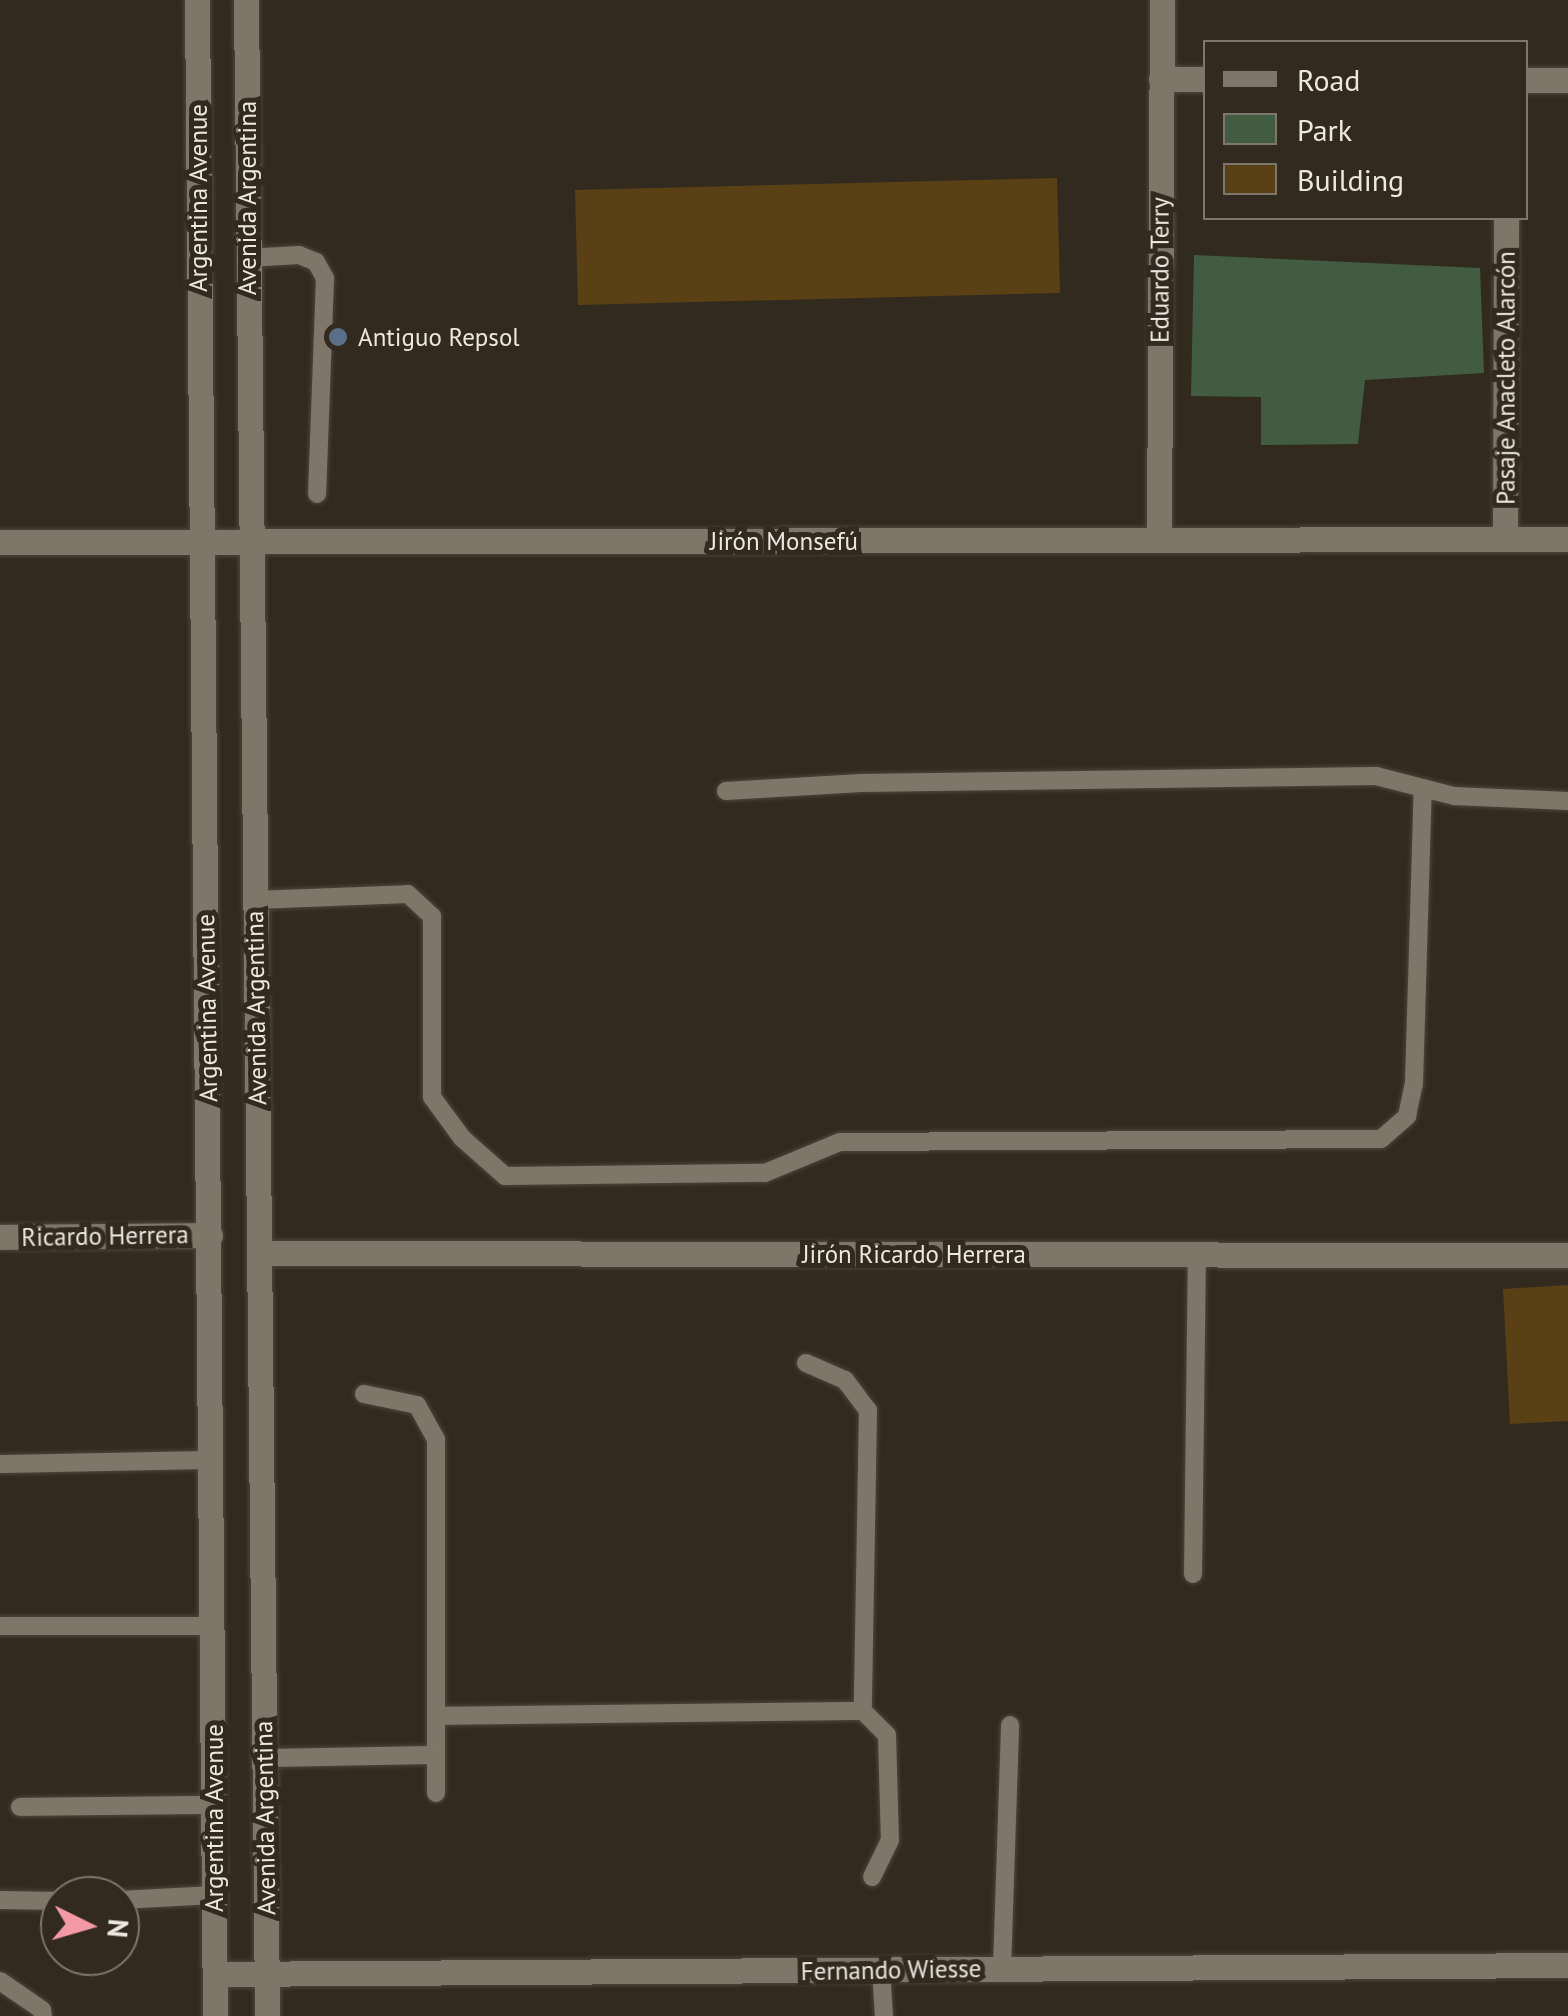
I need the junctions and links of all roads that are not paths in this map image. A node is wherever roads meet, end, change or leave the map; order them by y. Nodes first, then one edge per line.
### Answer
1 (197, 0) edge
2 (246, 0) edge
3 (1162, 0) edge
4 (1161, 79) junction
5 (1203, 79) edge
6 (1528, 80) edge
7 (1568, 80) edge
8 (1506, 220) edge
9 (247, 258) junction
10 (318, 494) dead end
11 (1504, 539) junction
12 (1568, 539) edge
13 (1159, 540) junction
14 (0, 542) edge
15 (201, 542) junction
16 (249, 542) junction
17 (1423, 788) junction
18 (726, 791) dead end
19 (1568, 800) edge
20 (254, 900) junction
21 (210, 1235) junction
22 (0, 1238) edge
23 (259, 1253) junction
24 (1197, 1255) junction
25 (1568, 1255) edge
26 (806, 1363) dead end
27 (364, 1394) dead end
28 (212, 1460) junction
29 (0, 1464) edge
30 (1193, 1574) dead end
31 (0, 1626) edge
32 (212, 1626) junction
33 (863, 1710) junction
34 (436, 1716) junction
35 (1010, 1724) dead end
36 (436, 1755) junction
37 (264, 1758) junction
38 (436, 1794) dead end
39 (214, 1805) junction
40 (20, 1806) dead end
41 (872, 1876) dead end
42 (214, 1895) junction
43 (140, 1899) edge
44 (0, 1900) edge
45 (40, 1900) edge
46 (1568, 1964) edge
47 (1002, 1969) junction
48 (881, 1970) junction
49 (214, 1974) junction
50 (266, 1974) junction
51 (0, 1981) edge
52 (43, 2016) edge
53 (215, 2016) edge
54 (267, 2016) edge
55 (884, 2016) edge

1 - 15 street, Argentina Avenue
2 - 9 street, Avenida Argentina
3 - 4 street, Eduardo Terry
4 - 5 street
4 - 13 street, Eduardo Terry
6 - 7 street
8 - 11 street, Pasaje Anacleto Alarcón
9 - 10 lane
9 - 16 street, Avenida Argentina
11 - 12 street, Jirón Monsefú
11 - 13 street, Jirón Monsefú
13 - 16 street, Jirón Monsefú
14 - 15 street, Jirón Monsefú
15 - 16 street, Jirón Monsefú
15 - 21 street, Argentina Avenue
16 - 20 street, Avenida Argentina
17 - 18 lane
17 - 19 lane
17 - 20 lane
20 - 23 street, Avenida Argentina
21 - 22 street, Ricardo Herrera
21 - 28 street, Argentina Avenue
23 - 24 street, Jirón Ricardo Herrera
23 - 37 street, Avenida Argentina
24 - 25 street, Jirón Ricardo Herrera
24 - 30 lane
26 - 33 lane
27 - 34 lane
28 - 29 lane
28 - 32 street, Argentina Avenue
31 - 32 lane
32 - 39 street, Argentina Avenue
33 - 34 lane
33 - 41 lane
34 - 36 lane
35 - 47 lane
36 - 37 lane
36 - 38 lane
37 - 50 street, Avenida Argentina
39 - 40 lane
39 - 42 street, Argentina Avenue
42 - 43 lane
42 - 49 street, Argentina Avenue
44 - 45 lane
46 - 47 street, Fernando Wiesse
47 - 48 street, Fernando Wiesse
48 - 50 street, Fernando Wiesse
48 - 55 lane
49 - 50 street, Fernando Wiesse
49 - 53 street, Argentina Avenue
50 - 54 street, Avenida Argentina
51 - 52 lane

